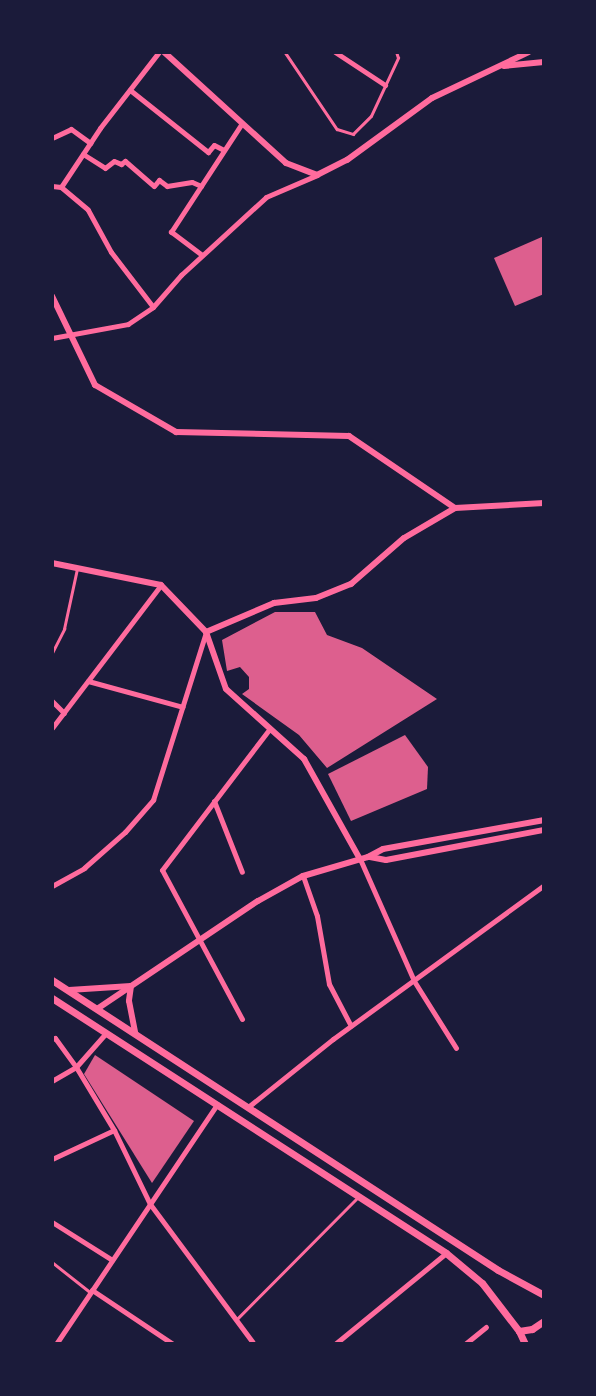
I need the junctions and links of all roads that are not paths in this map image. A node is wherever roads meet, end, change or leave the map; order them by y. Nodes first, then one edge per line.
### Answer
1 (162, 52) edge
2 (285, 52) edge
3 (335, 52) edge
4 (396, 52) edge
5 (529, 52) edge
6 (544, 62) edge
7 (497, 67) junction
8 (385, 86) junction
9 (130, 90) junction
10 (242, 123) junction
11 (52, 138) edge
12 (90, 143) junction
13 (224, 150) junction
14 (83, 155) junction
15 (317, 175) junction
16 (52, 186) edge
17 (201, 186) junction
18 (61, 187) junction
19 (202, 255) junction
20 (52, 296) edge
21 (153, 307) junction
22 (70, 335) junction
23 (52, 338) edge
24 (544, 503) edge
25 (454, 508) junction
26 (52, 563) edge
27 (78, 568) junction
28 (161, 585) junction
29 (206, 632) junction
30 (52, 653) edge
31 (88, 681) junction
32 (52, 701) edge
33 (183, 707) junction
34 (64, 713) junction
35 (52, 728) edge
36 (270, 728) junction
37 (214, 801) junction
38 (544, 820) edge
39 (544, 830) edge
40 (364, 858) junction
41 (242, 872) dead end
42 (303, 876) junction
43 (544, 885) edge
44 (52, 886) edge
45 (200, 940) junction
46 (52, 980) edge
47 (414, 981) junction
48 (131, 986) junction
49 (68, 990) junction
50 (52, 999) edge
51 (97, 1009) junction
52 (242, 1019) dead end
53 (351, 1026) junction
54 (106, 1033) junction
55 (135, 1033) junction
56 (52, 1039) edge
57 (456, 1048) dead end
58 (76, 1067) junction
59 (52, 1081) edge
60 (217, 1104) junction
61 (248, 1107) junction
62 (114, 1130) junction
63 (52, 1159) edge
64 (359, 1196) junction
65 (150, 1204) junction
66 (52, 1222) edge
67 (446, 1253) junction
68 (111, 1261) junction
69 (52, 1262) edge
70 (91, 1291) junction
71 (544, 1295) edge
72 (236, 1320) junction
73 (544, 1321) edge
74 (486, 1327) dead end
75 (519, 1331) junction
76 (56, 1343) edge
77 (173, 1343) edge
78 (254, 1343) edge
79 (335, 1343) edge
80 (465, 1343) edge
81 (525, 1343) edge

1 - 9 street
1 - 10 street
2 - 8 lane
3 - 8 street
4 - 8 lane
5 - 7 street
6 - 7 street
7 - 15 street
9 - 12 street
9 - 13 street
10 - 13 street
10 - 15 street
11 - 12 street
12 - 14 street
13 - 17 street
14 - 17 street
14 - 18 street
15 - 19 street
16 - 18 street
17 - 19 street
18 - 21 street
19 - 21 street
20 - 22 street
21 - 22 street
22 - 23 street
22 - 25 street
24 - 25 street
25 - 29 street
26 - 27 street
27 - 28 street
27 - 30 lane
28 - 29 street
28 - 31 street
29 - 33 street
29 - 36 street
31 - 33 street
31 - 34 street
32 - 34 street
33 - 44 street
34 - 35 street
36 - 37 street
36 - 40 street
37 - 41 street
37 - 45 street
38 - 40 street
39 - 40 street
40 - 42 street
40 - 47 street
42 - 45 street
42 - 53 street
43 - 47 street
45 - 48 street
45 - 52 street
46 - 49 main road
47 - 53 street
47 - 57 street
48 - 49 street
48 - 51 street
48 - 55 street
49 - 51 main road
50 - 54 main road
51 - 55 main road
53 - 61 street
54 - 58 street
54 - 60 main road
55 - 61 main road
56 - 58 street
58 - 59 street
58 - 62 street
60 - 64 main road
60 - 65 street
61 - 71 main road
62 - 63 street
62 - 65 street
64 - 67 main road
64 - 72 lane
65 - 68 street
65 - 72 street
66 - 68 street
67 - 75 main road
67 - 79 street
68 - 70 street
69 - 70 lane
70 - 76 street
70 - 77 street
72 - 78 street
73 - 75 main road
74 - 80 street
75 - 81 main road

